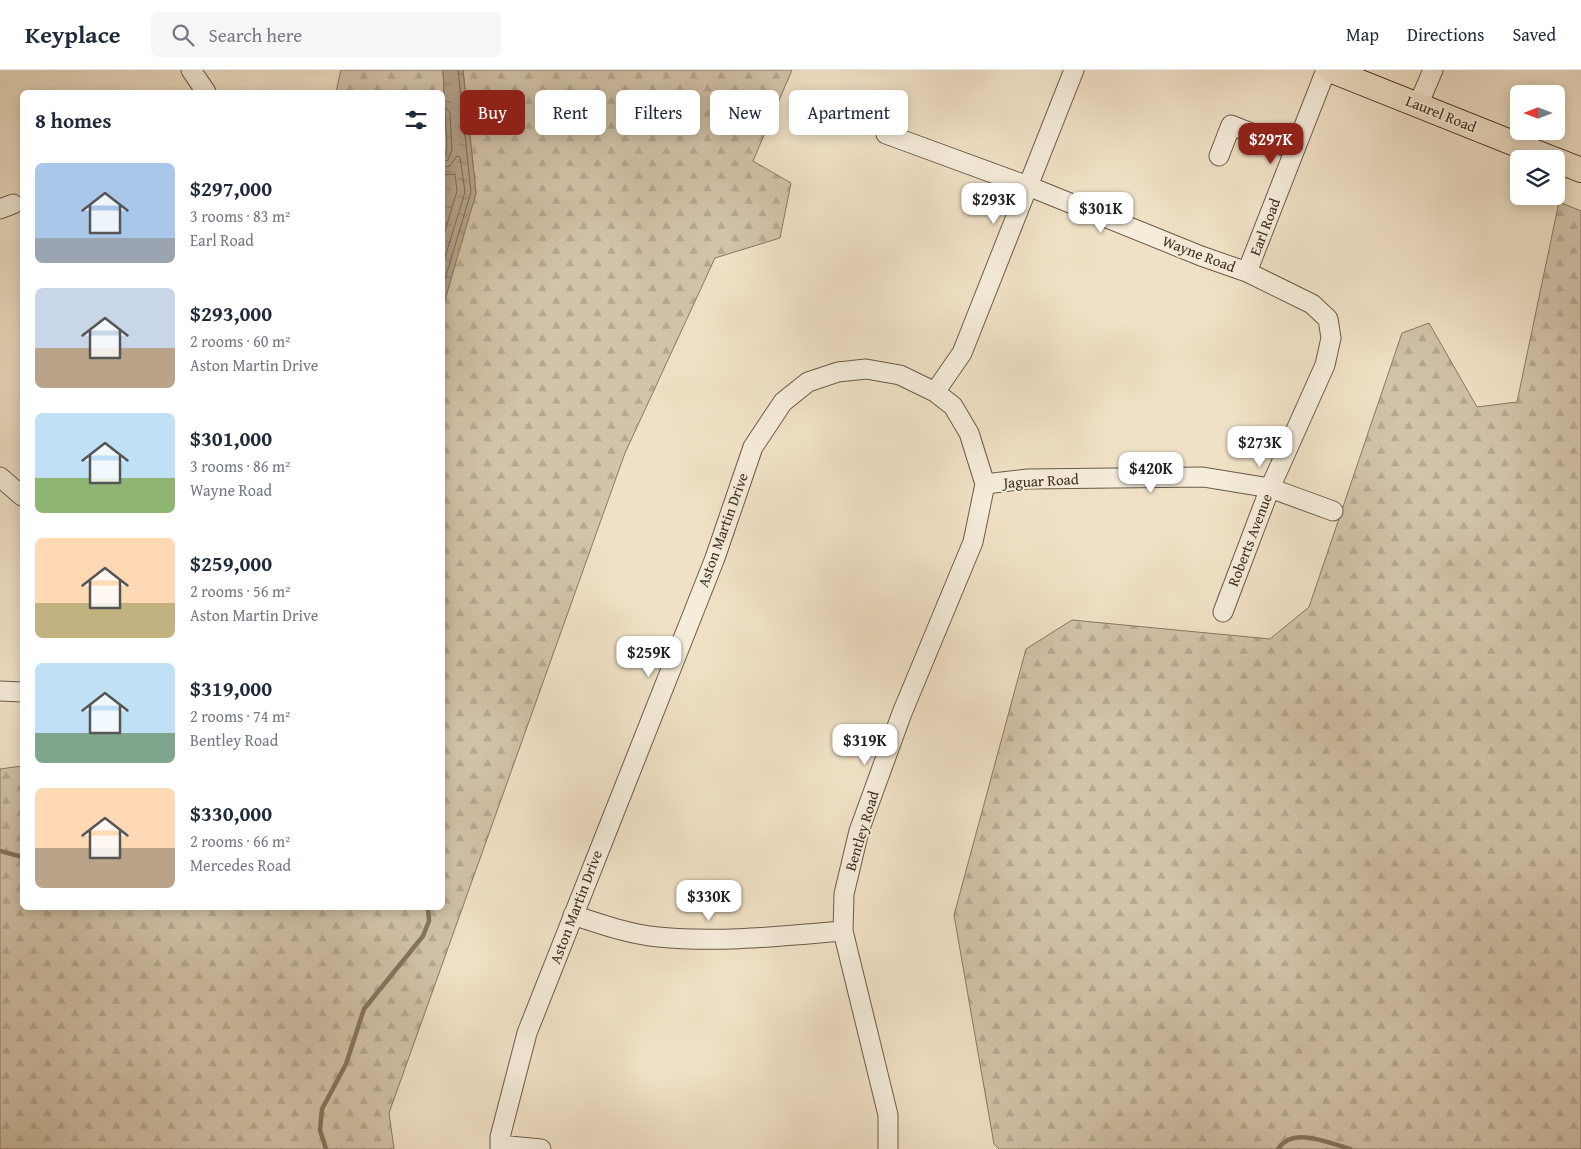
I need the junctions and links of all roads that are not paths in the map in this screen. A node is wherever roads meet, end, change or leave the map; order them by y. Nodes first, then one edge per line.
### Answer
1 (191, 70) edge
2 (1074, 70) edge
3 (1326, 70) edge
4 (1330, 70) edge
5 (1433, 70) edge
6 (205, 90) edge
7 (1418, 105) junction
8 (889, 135) edge
9 (1294, 150) junction
10 (1219, 156) dead end
11 (1570, 163) edge
12 (1028, 186) junction
13 (1247, 272) junction
14 (1329, 328) joint
15 (935, 392) junction
16 (0, 477) edge
17 (985, 484) junction
18 (1270, 488) junction
19 (20, 494) edge
20 (1333, 511) dead end
21 (1223, 612) dead end
22 (0, 691) edge
23 (20, 692) edge
24 (573, 915) junction
25 (843, 931) junction
26 (500, 1147) edge
27 (541, 1149) edge
28 (888, 1149) edge

1 - 6 street
2 - 12 street
3 - 9 street, Earl Road
4 - 7 main road, Laurel Road
5 - 7 street
7 - 11 main road, Laurel Road
8 - 12 street, Wayne Road
9 - 10 street
9 - 13 street, Earl Road
12 - 13 street, Wayne Road
12 - 15 street
13 - 14 street, Wayne Road
14 - 18 street, Roberts Avenue
15 - 17 street, Bentley Road
15 - 24 street, Aston Martin Drive
16 - 19 street
17 - 18 street, Jaguar Road
17 - 25 street, Bentley Road
18 - 20 street, Jaguar Road
18 - 21 street, Roberts Avenue
22 - 23 street
24 - 25 street
24 - 26 street, Aston Martin Drive
25 - 28 street, Bentley Road
26 - 27 street

